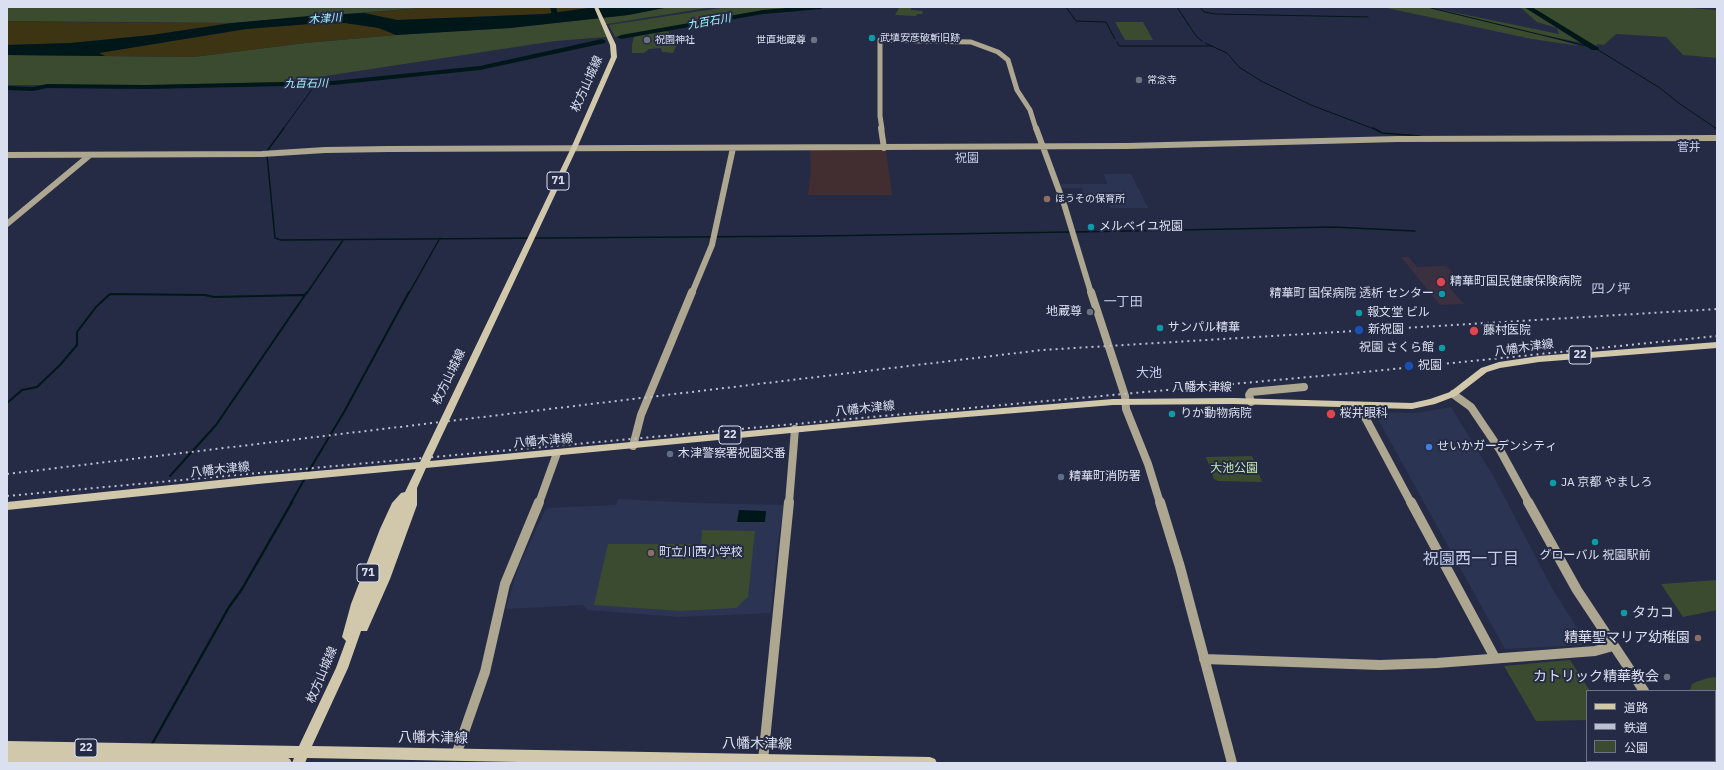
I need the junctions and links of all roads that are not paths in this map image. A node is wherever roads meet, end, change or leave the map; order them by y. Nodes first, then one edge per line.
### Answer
1 (596, 7) edge
2 (1717, 138) edge
3 (1042, 147) junction
4 (574, 148) junction
5 (733, 148) junction
6 (884, 148) junction
7 (7, 155) edge
8 (90, 155) junction
9 (7, 224) edge
10 (1717, 345) edge
11 (1304, 388) dead end
12 (1452, 394) junction
13 (1125, 402) junction
14 (1251, 402) junction
15 (1359, 406) junction
16 (794, 430) junction
17 (633, 446) junction
18 (557, 453) junction
19 (423, 466) junction
20 (414, 488) junction
21 (7, 506) edge
22 (1614, 646) junction
23 (1495, 658) junction
24 (1204, 659) junction
25 (342, 668) junction
26 (1643, 690) edge
27 (7, 747) edge
28 (456, 755) junction
29 (301, 757) edge
30 (7, 758) edge
31 (763, 762) edge
32 (285, 763) edge
33 (930, 763) edge
34 (1232, 763) edge

1 - 4 main road, 枚方山城線 / 71
2 - 3 street
3 - 6 street
3 - 6 street
3 - 13 street
4 - 5 street
4 - 8 street
4 - 25 main road, 枚方山城線 / 71
5 - 6 street
5 - 17 street
7 - 8 street
8 - 9 street
10 - 12 main road, 八幡木津線 / 22
11 - 14 street
12 - 15 main road, 八幡木津線 / 22
12 - 22 street
13 - 14 main road, 八幡木津線 / 22
13 - 16 main road, 八幡木津線 / 22
13 - 24 street
14 - 15 main road, 八幡木津線 / 22
15 - 23 street
16 - 17 main road, 八幡木津線 / 22
16 - 31 street
17 - 18 main road, 八幡木津線 / 22
18 - 19 main road, 八幡木津線 / 22
18 - 28 street
19 - 20 main road, 71
19 - 21 main road, 八幡木津線 / 22
20 - 25 main road, 71
20 - 25 main road, 71
22 - 23 street
22 - 26 street
23 - 24 street
24 - 34 street
25 - 29 main road, 枚方山城線 / 71
27 - 29 main road, 八幡木津線 / 22
28 - 29 main road, 八幡木津線 / 22
28 - 31 main road, 八幡木津線 / 22
30 - 32 main road, 22
31 - 33 main road, 八幡木津線 / 22

